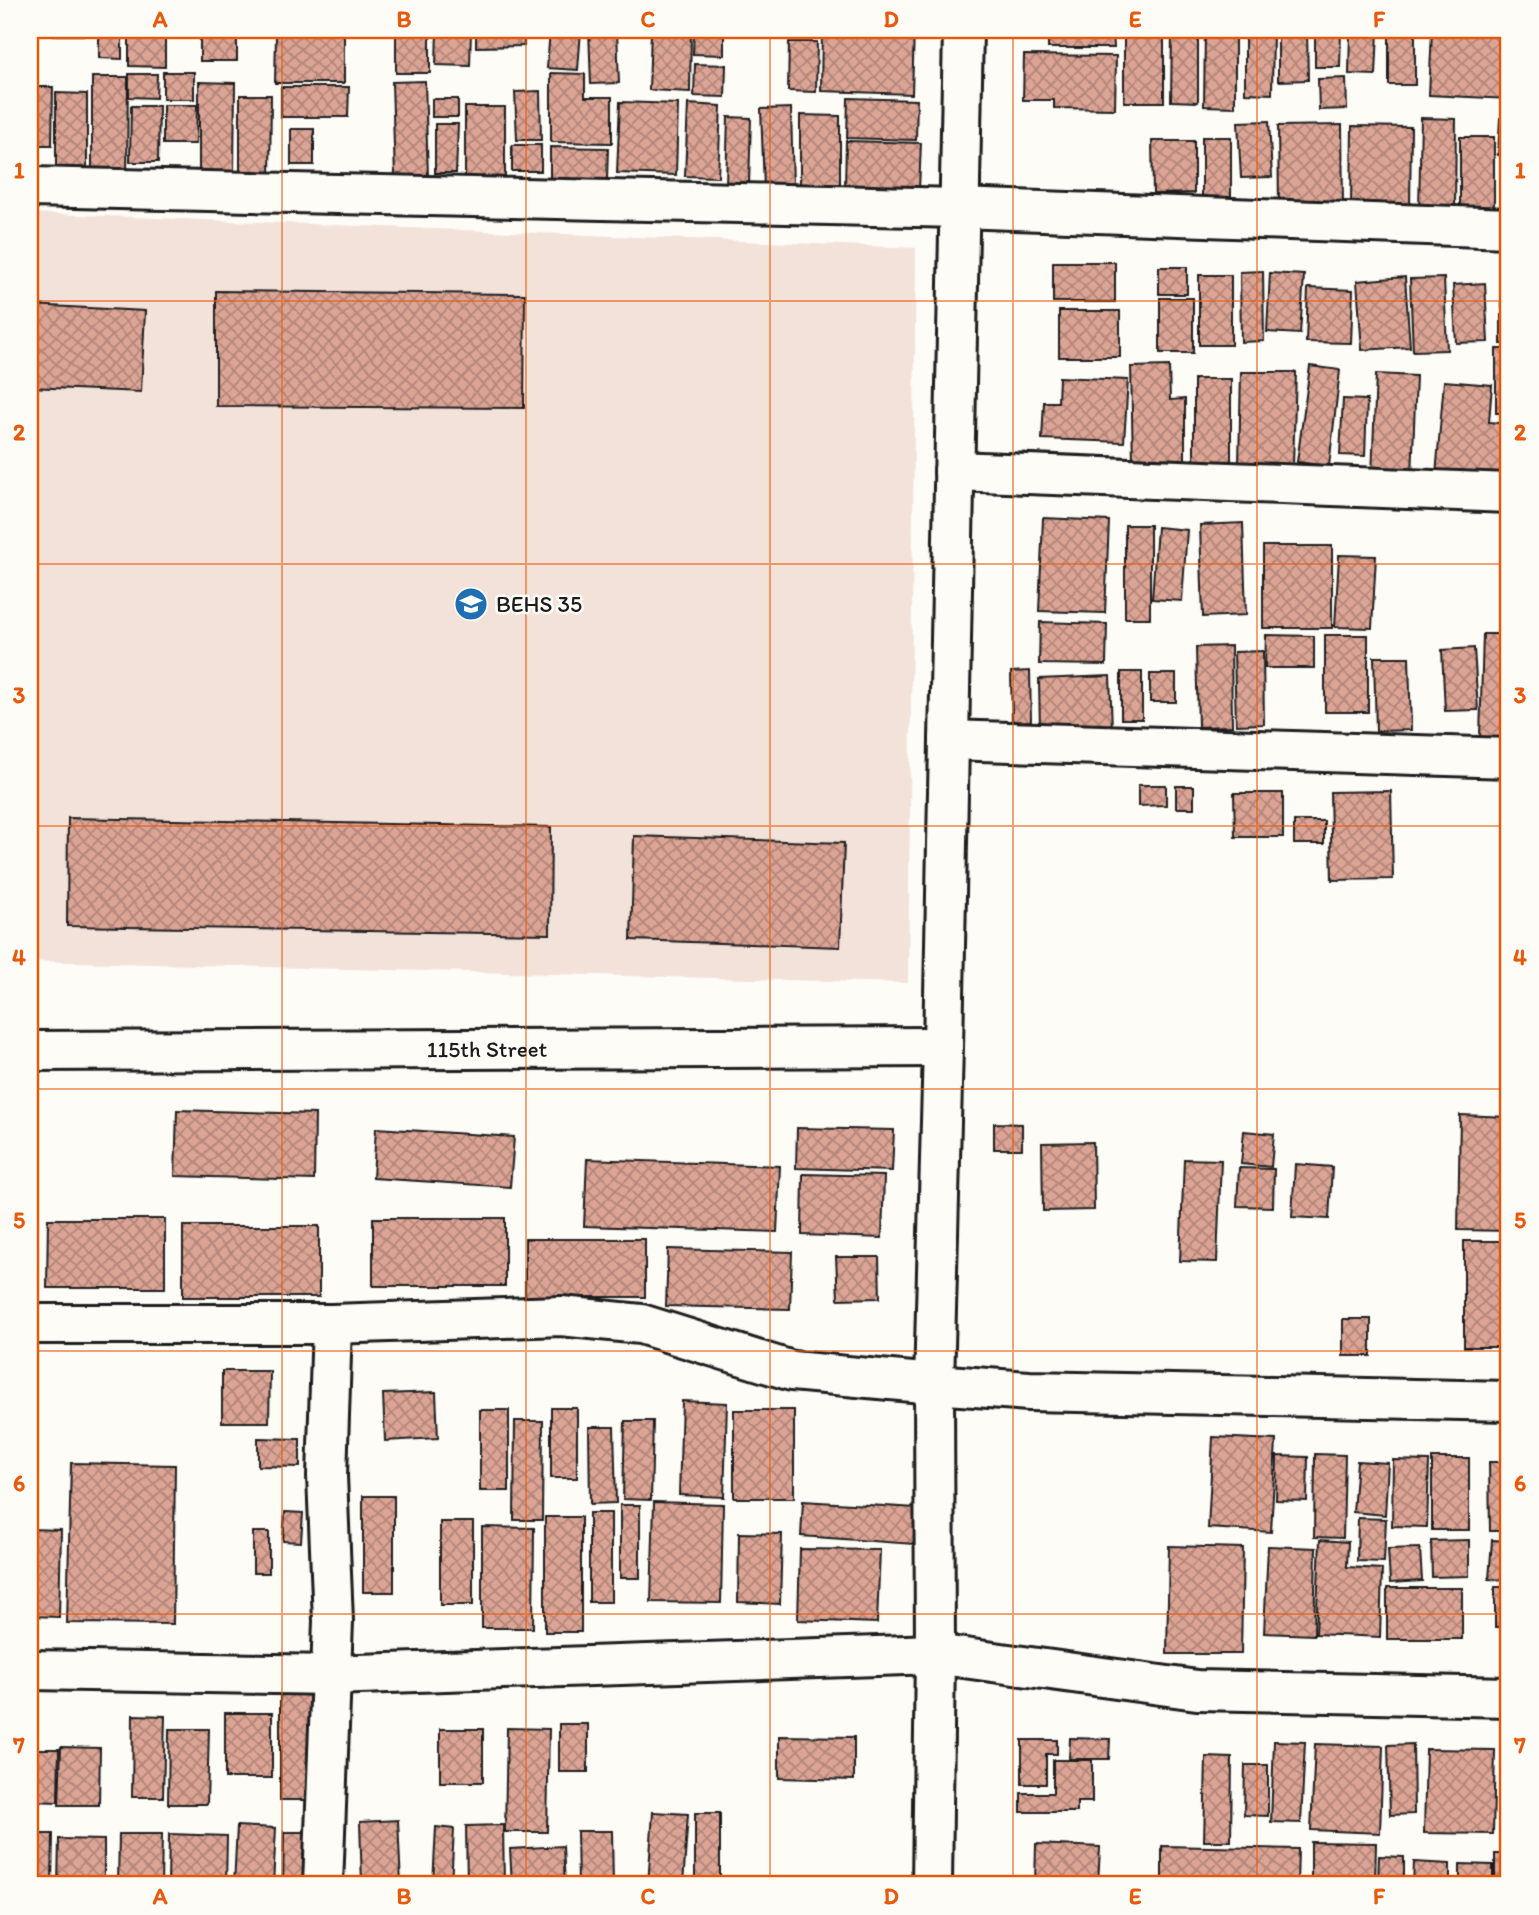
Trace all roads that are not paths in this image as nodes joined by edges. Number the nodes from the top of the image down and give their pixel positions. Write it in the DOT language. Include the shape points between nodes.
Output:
graph roads {
  1 [pos="962,30"];
  2 [pos="30,187"];
  3 [pos="959,208"];
  4 [pos="1509,228"];
  5 [pos="954,471"];
  6 [pos="1509,493"];
  7 [pos="949,740"];
  8 [pos="1509,758"];
  9 [pos="943,1046"];
  10 [pos="30,1051"];
  11 [pos="30,1324"];
  12 [pos="332,1324"];
  13 [pos="934,1384"];
  14 [pos="1509,1401"];
  15 [pos="935,1654"];
  16 [pos="30,1670"];
  17 [pos="331,1675"];
  18 [pos="1509,1697"];
  19 [pos="323,1885"];
  20 [pos="932,1885"];
  1 -- 3 [label="street"];
  2 -- 3 [label="street"];
  3 -- 4 [label="street"];
  3 -- 5 [label="street"];
  5 -- 6 [label="street"];
  5 -- 7 [label="street"];
  7 -- 8 [label="street"];
  7 -- 9 [label="street"];
  9 -- 10 [label="street, 115th Street"];
  9 -- 13 [label="street"];
  11 -- 12 [label="street"];
  12 -- 13 [label="street" via="561,1316 641,1324 792,1371"];
  12 -- 17 [label="street" via="327,1476"];
  13 -- 14 [label="street" via="1029,1391"];
  13 -- 15 [label="street"];
  15 -- 17 [label="street"];
  15 -- 18 [label="street" via="1197,1690"];
  15 -- 20 [label="street"];
  16 -- 17 [label="street"];
  17 -- 19 [label="street"];
}
